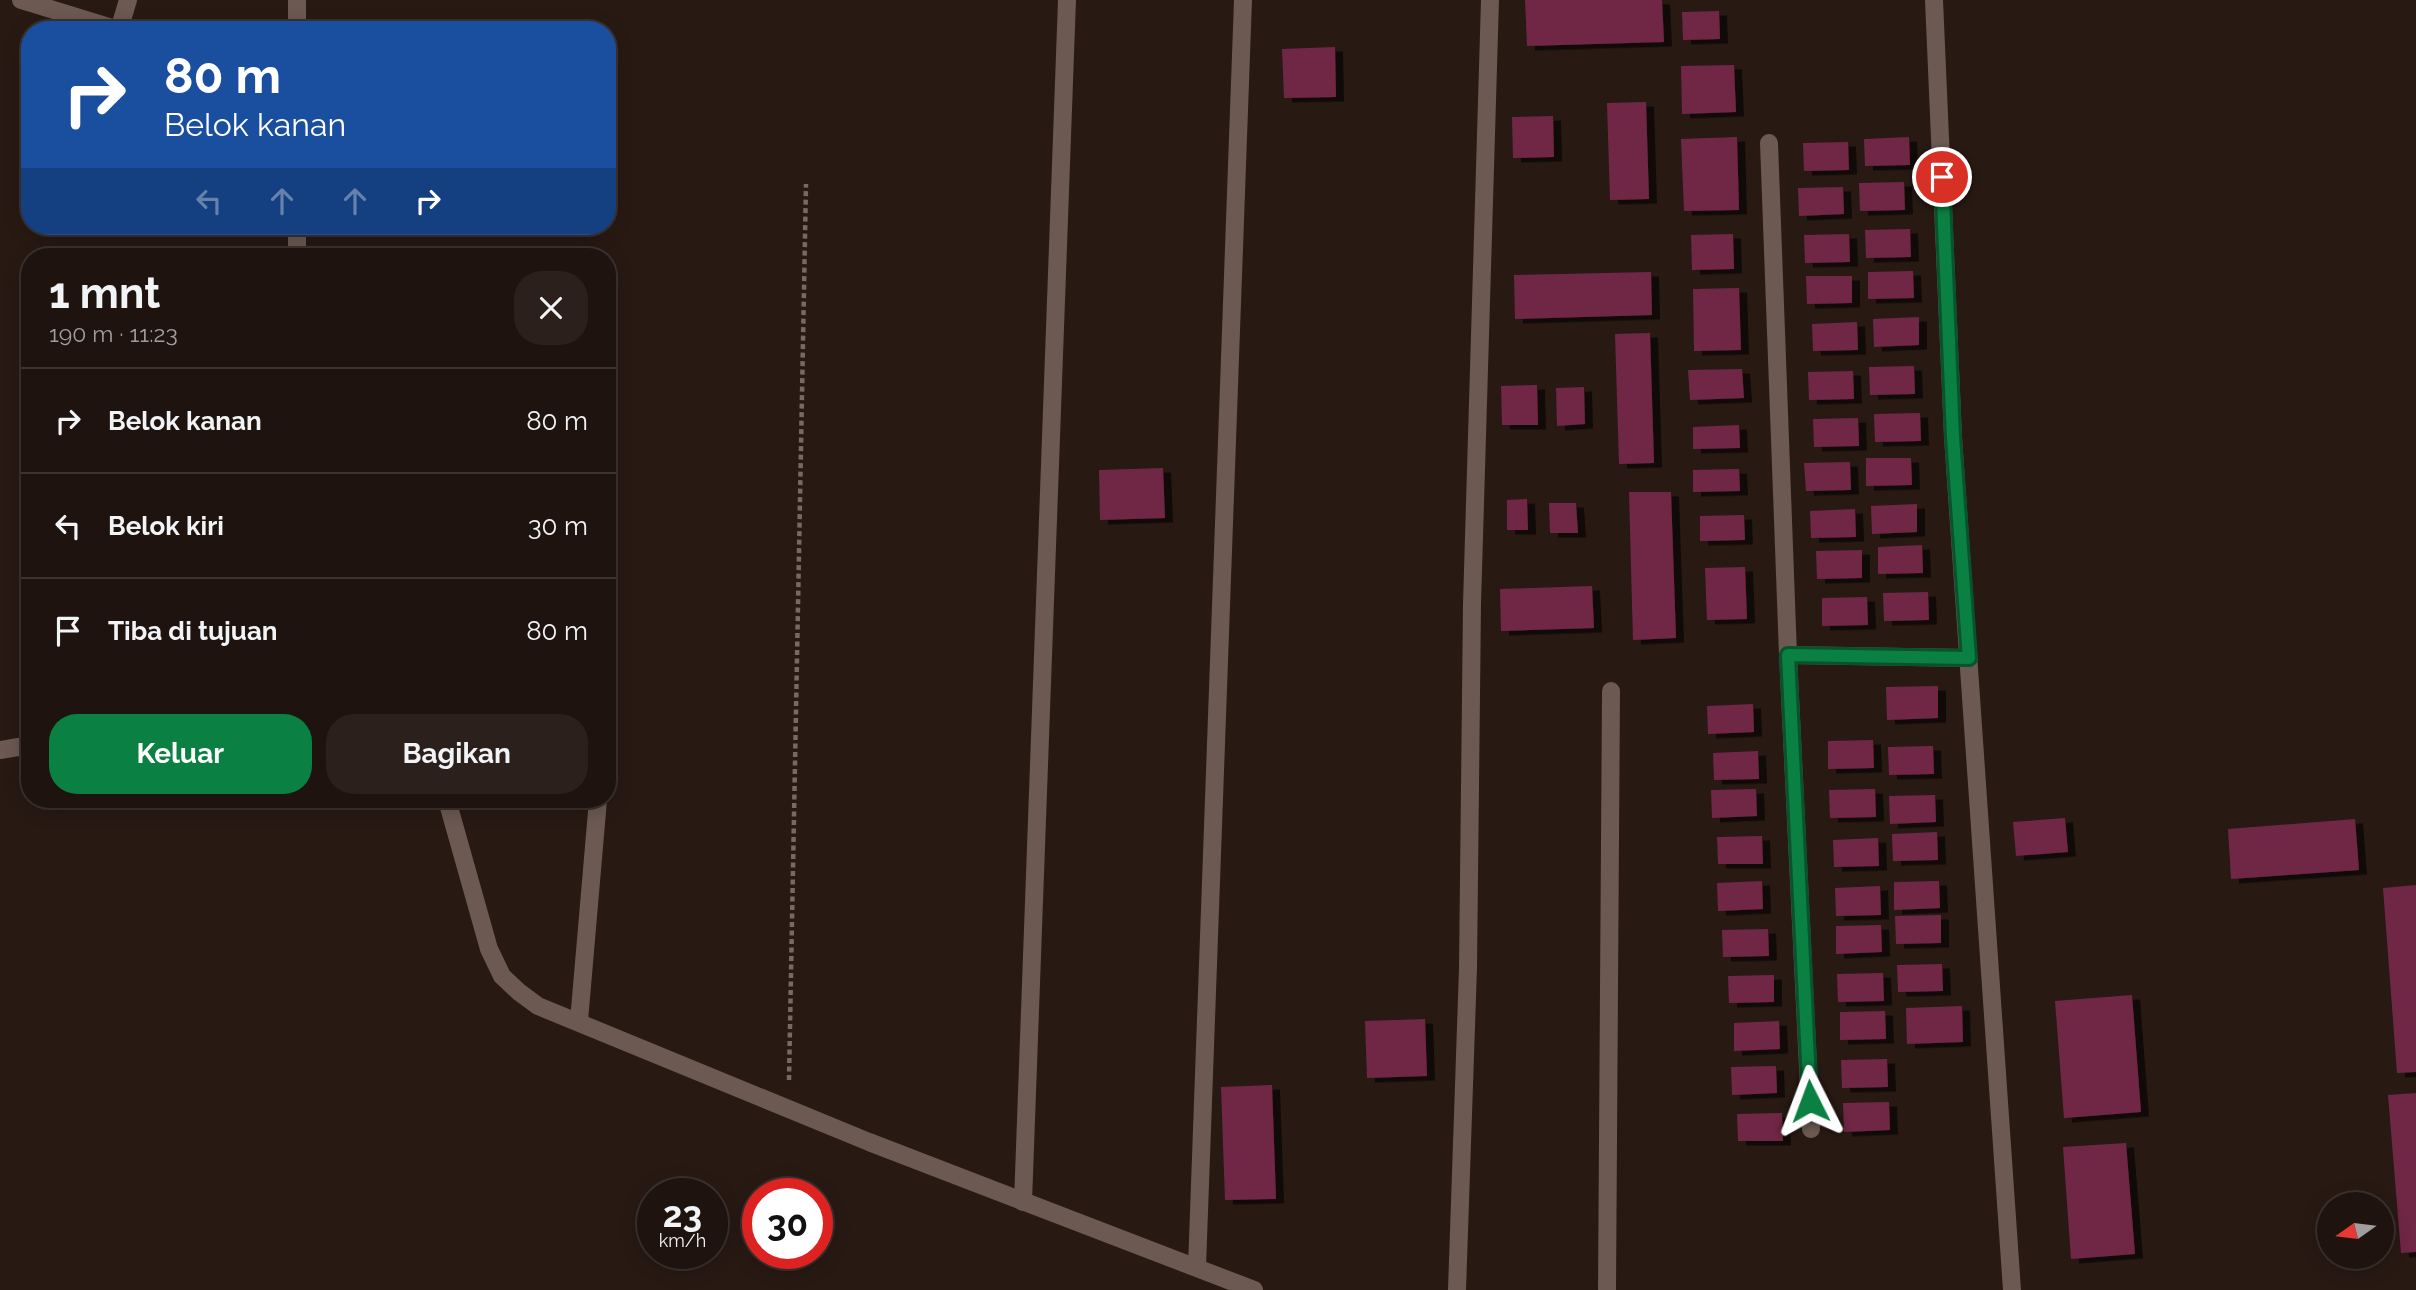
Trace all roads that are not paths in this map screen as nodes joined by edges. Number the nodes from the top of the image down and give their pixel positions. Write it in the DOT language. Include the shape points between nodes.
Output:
graph roads {
  1 [pos="21,0"];
  2 [pos="128,0"];
  3 [pos="297,0"];
  4 [pos="1068,0"];
  5 [pos="1243,0"];
  6 [pos="1490,0"];
  7 [pos="1934,0"];
  8 [pos="90,21"];
  9 [pos="122,21"];
  10 [pos="297,21"];
  11 [pos="1769,143"];
  12 [pos="1788,655"];
  13 [pos="1969,658"];
  14 [pos="1611,691"];
  15 [pos="21,746"];
  16 [pos="0,750"];
  17 [pos="449,808"];
  18 [pos="597,808"];
  19 [pos="579,1021"];
  20 [pos="1811,1129"];
  21 [pos="1023,1202"];
  22 [pos="1197,1267"];
  23 [pos="1254,1290"];
  24 [pos="1457,1290"];
  25 [pos="1607,1290"];
  26 [pos="2012,1290"];
  1 -- 8 [label="street"];
  2 -- 9 [label="street"];
  3 -- 10 [label="street"];
  4 -- 21 [label="street"];
  5 -- 22 [label="street"];
  6 -- 24 [label="street"];
  7 -- 13 [label="street" via="1953,437"];
  11 -- 12 [label="street"];
  12 -- 13 [label="street"];
  12 -- 20 [label="street"];
  13 -- 26 [label="street"];
  14 -- 25 [label="street"];
  15 -- 16 [label="street"];
  17 -- 19 [label="street" via="489,948 502,976 538,1006"];
  18 -- 19 [label="street"];
  19 -- 21 [label="street"];
  21 -- 22 [label="street"];
  22 -- 23 [label="street"];
}
